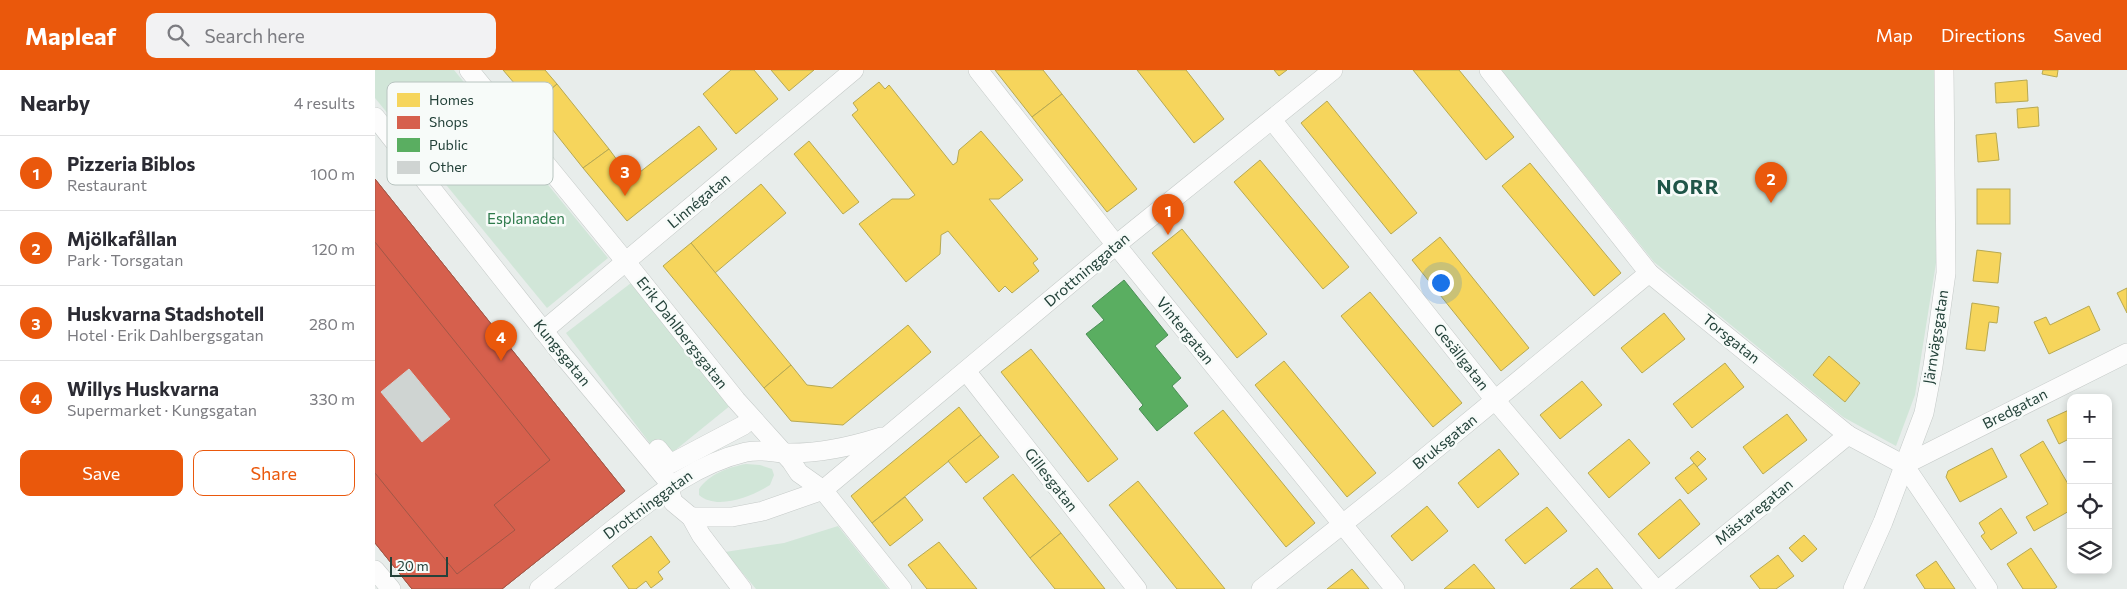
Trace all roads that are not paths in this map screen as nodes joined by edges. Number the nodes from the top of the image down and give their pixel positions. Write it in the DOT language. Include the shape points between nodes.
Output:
graph roads {
  1 [pos="469,70"];
  2 [pos="854,70"];
  3 [pos="978,70"];
  4 [pos="1333,70"];
  5 [pos="1489,70"];
  6 [pos="1944,70"];
  7 [pos="479,82"];
  8 [pos="375,117"];
  9 [pos="1272,120"];
  10 [pos="387,132"];
  11 [pos="553,173"];
  12 [pos="428,185"];
  13 [pos="1116,245"];
  14 [pos="626,262"];
  15 [pos="1649,273"];
  16 [pos="543,331"];
  17 [pos="2127,353"];
  18 [pos="966,371"];
  19 [pos="1495,400"];
  20 [pos="744,425"];
  21 [pos="889,435"];
  22 [pos="1848,435"];
  23 [pos="658,449"];
  24 [pos="783,453"];
  25 [pos="1904,466"];
  26 [pos="799,473"];
  27 [pos="672,486"];
  28 [pos="823,490"];
  29 [pos="792,500"];
  30 [pos="646,504"];
  31 [pos="687,514"];
  32 [pos="1341,524"];
  33 [pos="375,570"];
  34 [pos="391,589"];
  35 [pos="539,589"];
  36 [pos="742,589"];
  37 [pos="902,589"];
  38 [pos="1137,589"];
  39 [pos="1261,589"];
  40 [pos="1395,589"];
  41 [pos="1655,589"];
  42 [pos="1660,589"];
  43 [pos="1853,589"];
  44 [pos="1988,589"];
  1 -- 7 [label="street, Erik Dahlbergsgatan"];
  2 -- 14 [label="street, Linnégatan"];
  3 -- 13 [label="street, Vintergatan"];
  4 -- 9 [label="street, Drottninggatan"];
  5 -- 15 [label="street, Torsgatan"];
  6 -- 25 [label="street, Järnvägsgatan" via="1946,273 1924,413"];
  8 -- 10 [label="street, Kungsgatan"];
  9 -- 13 [label="street, Drottninggatan"];
  9 -- 19 [label="street, Gesällgatan"];
  11 -- 14 [label="street, Erik Dahlbergsgatan"];
  12 -- 16 [label="street, Kungsgatan"];
  13 -- 18 [label="street, Drottninggatan"];
  13 -- 32 [label="street, Vintergatan"];
  14 -- 16 [label="street, Linnégatan"];
  14 -- 24 [label="street, Erik Dahlbergsgatan" via="736,400"];
  15 -- 19 [label="street, Bruksgatan"];
  15 -- 22 [label="street, Torsgatan"];
  16 -- 27 [label="street, Kungsgatan"];
  17 -- 25 [label="street, Bredgatan"];
  18 -- 21 [label="street, Drottninggatan"];
  18 -- 38 [label="street, Gillesgatan"];
  19 -- 32 [label="street, Bruksgatan"];
  19 -- 41 [label="street, Gesällgatan"];
  20 -- 23 [label="street" via="670,464"];
  21 -- 24 [label="street, Drottninggatan" via="838,447"];
  21 -- 28 [label="street, Drottninggatan"];
  22 -- 25 [label="street, Torsgatan"];
  22 -- 42 [label="street, Mästaregatan"];
  24 -- 26 [label="street, Erik Dahlbergsgatan"];
  24 -- 27 [label="street, Drottninggatan" via="761,450 725,458 706,465"];
  25 -- 43 [label="street, Järnvägsgatan"];
  25 -- 44 [label="street, Torsgatan"];
  26 -- 28 [label="street, Erik Dahlbergsgatan"];
  26 -- 29 [label="street" via="799,483"];
  27 -- 30 [label="street, Drottninggatan"];
  27 -- 31 [label="street, Kungsgatan" via="671,497"];
  28 -- 29 [label="street, Drottninggatan"];
  28 -- 37 [label="street, Erik Dahlbergsgatan"];
  29 -- 31 [label="street, Drottninggatan" via="775,508 732,516"];
  30 -- 31 [label="street, Drottninggatan"];
  30 -- 35 [label="street, Drottninggatan"];
  31 -- 36 [label="street, Kungsgatan"];
  32 -- 39 [label="street, Bruksgatan"];
  32 -- 40 [label="street, Vintergatan"];
  33 -- 34 [label="street"];
}
